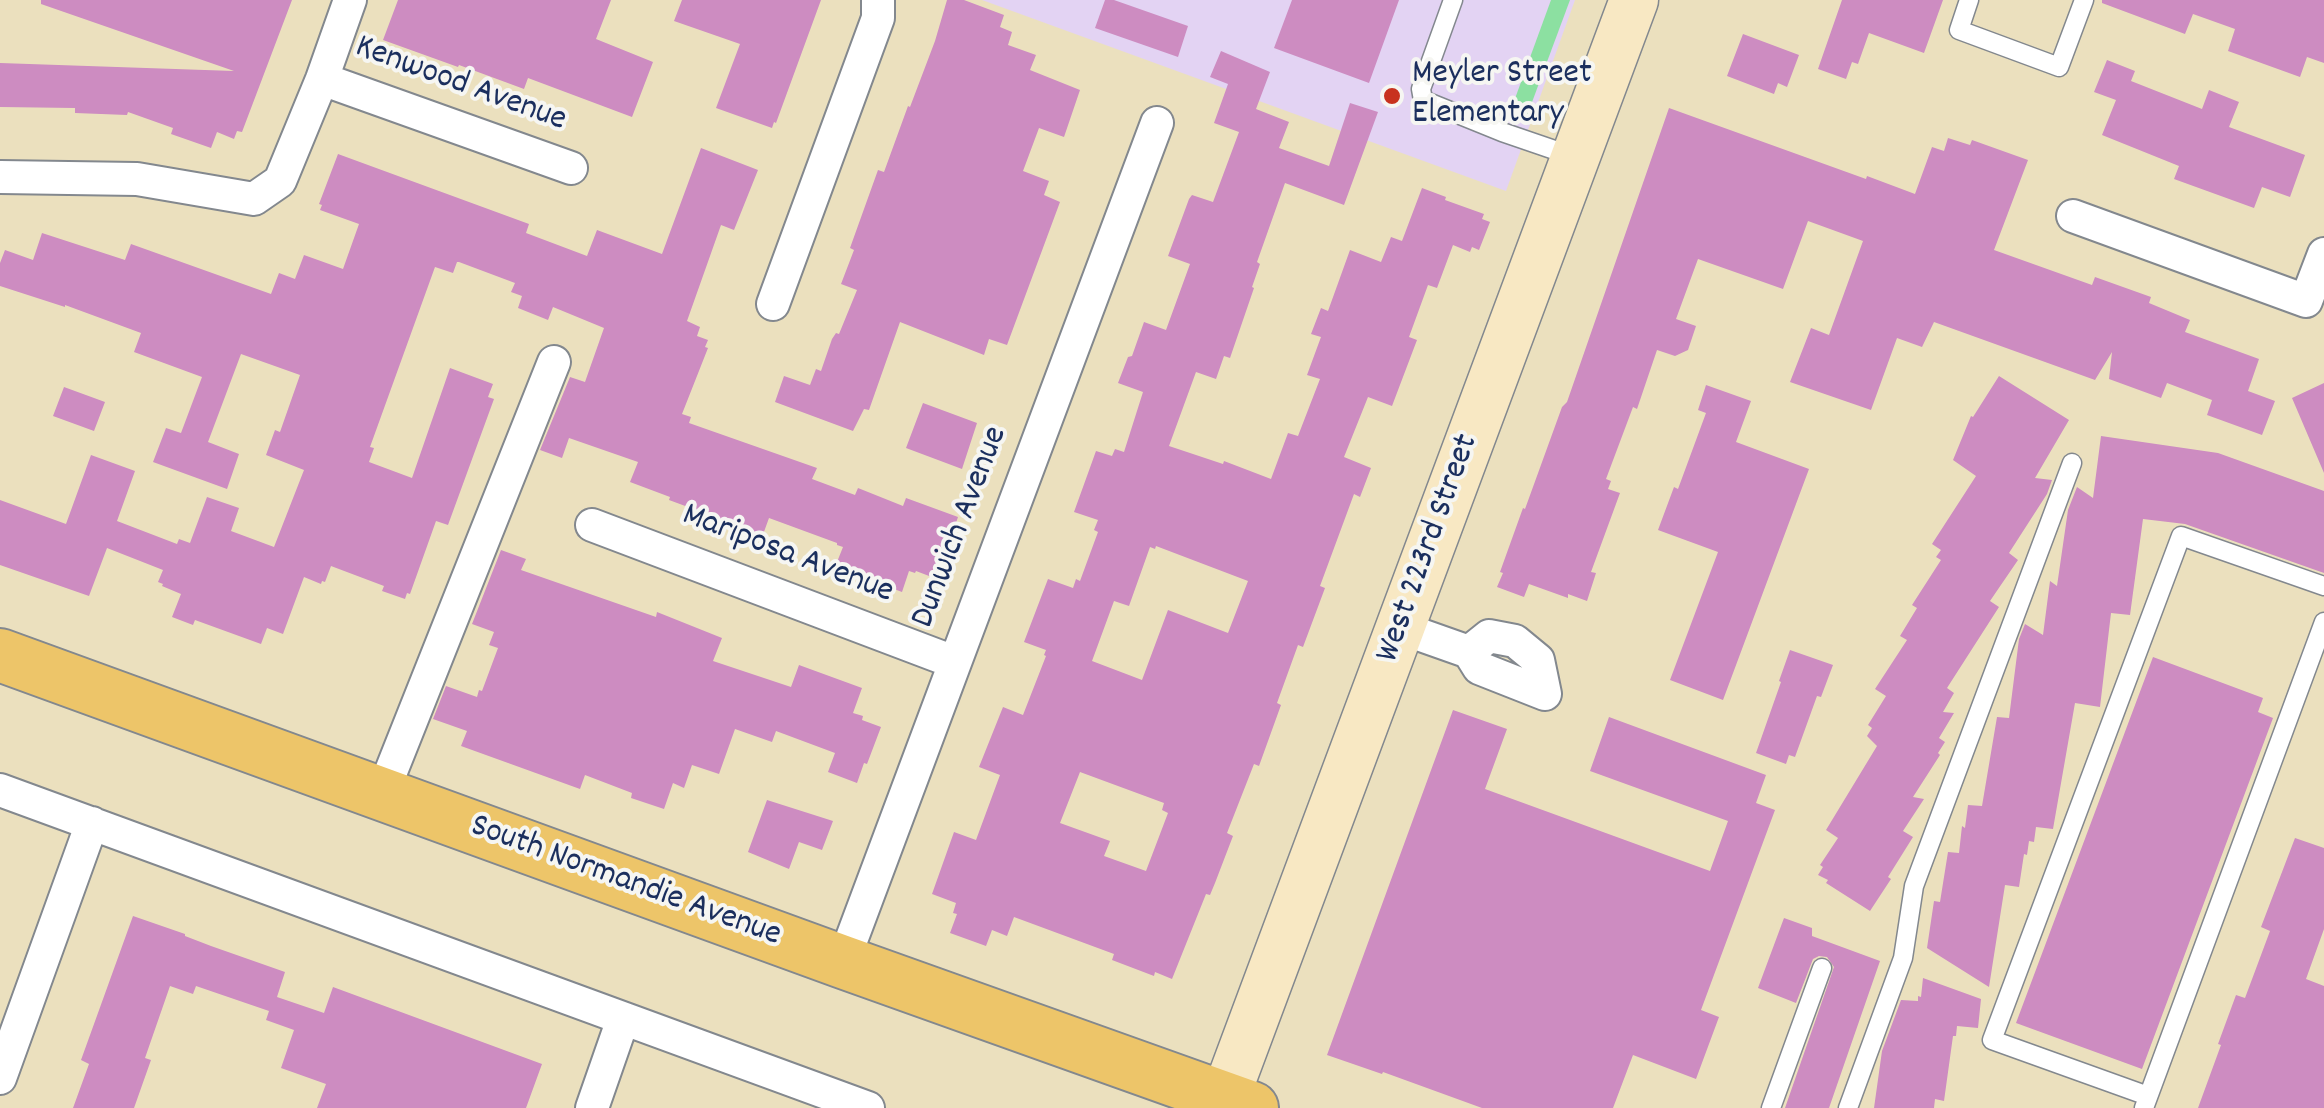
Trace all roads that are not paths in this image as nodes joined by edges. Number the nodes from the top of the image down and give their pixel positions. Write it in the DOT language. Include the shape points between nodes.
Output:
graph roads {
  1 [pos="350,0"];
  2 [pos="878,0"];
  3 [pos="1453,0"];
  4 [pos="1634,0"];
  5 [pos="1970,0"];
  6 [pos="2084,0"];
  7 [pos="322,79"];
  8 [pos="1157,123"];
  9 [pos="1575,157"];
  10 [pos="571,168"];
  11 [pos="0,176"];
  12 [pos="2073,216"];
  13 [pos="2324,254"];
  14 [pos="773,304"];
  15 [pos="554,362"];
  16 [pos="2072,463"];
  17 [pos="592,525"];
  18 [pos="2324,586"];
  19 [pos="2324,622"];
  20 [pos="1401,628"];
  21 [pos="1468,652"];
  22 [pos="0,655"];
  23 [pos="954,662"];
  24 [pos="0,790"];
  25 [pos="382,794"];
  26 [pos="92,823"];
  27 [pos="842,962"];
  28 [pos="1822,968"];
  29 [pos="624,1019"];
  30 [pos="0,1078"];
  31 [pos="2146,1102"];
  32 [pos="1233,1105"];
  33 [pos="592,1108"];
  34 [pos="868,1108"];
  35 [pos="1772,1108"];
  36 [pos="1848,1108"];
  1 -- 7 [label="street"];
  2 -- 14 [label="street" via="878,18"];
  3 -- 9 [label="lane" via="1421,89 1423,100"];
  4 -- 9 [label="main road, West 223rd Street"];
  5 -- 6 [label="lane" via="1958,30 2059,67"];
  7 -- 10 [label="street, Kenwood Avenue"];
  7 -- 11 [label="street" via="280,181 254,198 137,179"];
  8 -- 23 [label="street, Dunwich Avenue"];
  9 -- 20 [label="main road, West 223rd Street"];
  12 -- 13 [label="street" via="2306,301"];
  15 -- 25 [label="street"];
  16 -- 36 [label="lane" via="1914,886 1904,958"];
  17 -- 23 [label="street, Mariposa Avenue"];
  18 -- 31 [label="lane" via="2181,536 1992,1040"];
  19 -- 31 [label="lane"];
  20 -- 21 [label="street"];
  20 -- 32 [label="main road, West 223rd Street"];
  22 -- 25 [label="main road, South Normandie Avenue"];
  23 -- 27 [label="street, Dunwich Avenue"];
  24 -- 26 [label="street"];
  25 -- 27 [label="main road, South Normandie Avenue"];
  26 -- 29 [label="street"];
  26 -- 30 [label="street"];
  27 -- 32 [label="main road, South Normandie Avenue"];
  28 -- 35 [label="lane"];
  29 -- 33 [label="street"];
  29 -- 34 [label="street"];
}
